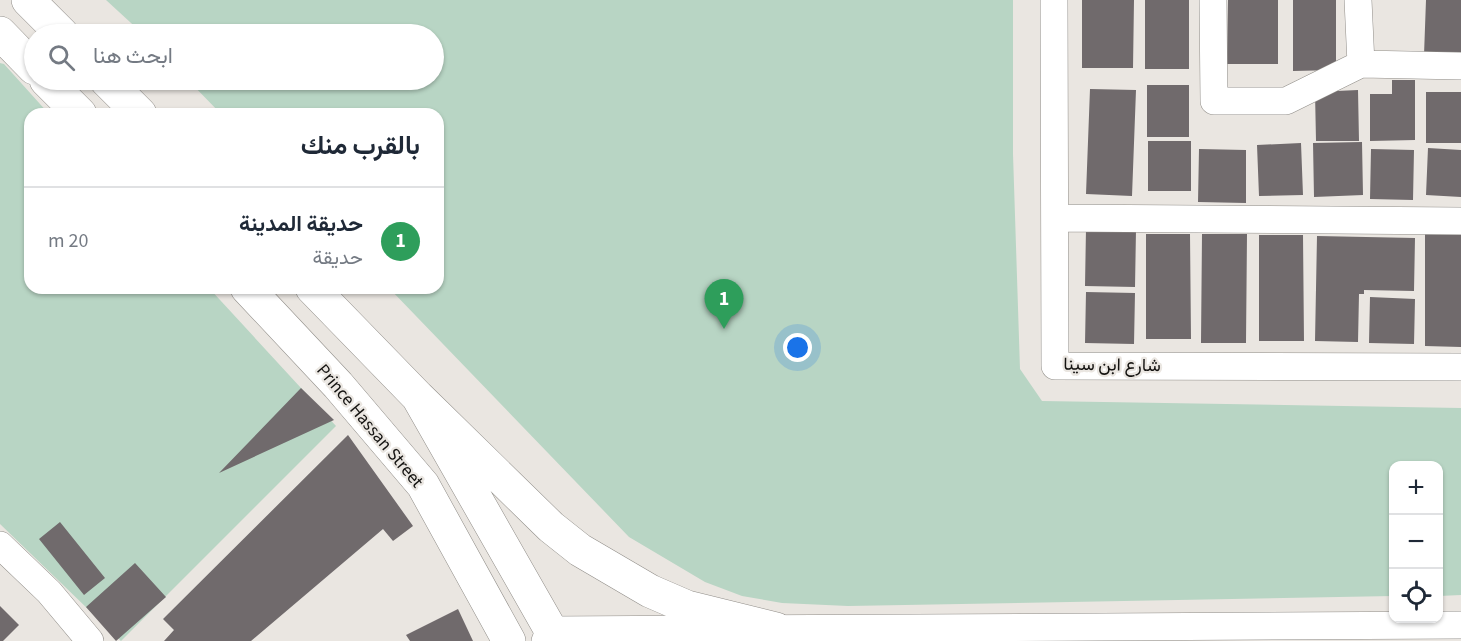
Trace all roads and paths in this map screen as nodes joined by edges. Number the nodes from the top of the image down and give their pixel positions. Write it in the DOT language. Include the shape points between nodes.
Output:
graph roads {
  1 [pos="28,0"];
  2 [pos="1054,0"];
  3 [pos="1213,0"];
  4 [pos="1358,0"];
  5 [pos="52,24"];
  6 [pos="0,33"];
  7 [pos="24,58"];
  8 [pos="1361,64"];
  9 [pos="1461,66"];
  10 [pos="56,90"];
  11 [pos="116,90"];
  12 [pos="74,108"];
  13 [pos="134,108"];
  14 [pos="1055,218"];
  15 [pos="1461,221"];
  16 [pos="253,294"];
  17 [pos="318,294"];
  18 [pos="1461,367"];
  19 [pos="418,397"];
  20 [pos="0,545"];
  21 [pos="1461,625"];
  22 [pos="776,629"];
  23 [pos="1047,634"];
  24 [pos="550,637"];
  25 [pos="510,640"];
  26 [pos="90,641"];
  1 -- 5 [label="main road"];
  2 -- 14 [label="street, شارع ابن سينا"];
  3 -- 8 [label="street" via="1214,101 1286,101"];
  4 -- 8 [label="street"];
  6 -- 7 [label="main road"];
  8 -- 9 [label="street"];
  10 -- 12 [label="main road"];
  11 -- 13 [label="main road"];
  14 -- 15 [label="street"];
  14 -- 18 [label="street, شارع ابن سينا" via="1055,366"];
  16 -- 25 [label="main road, Prince Hassan Street" via="338,385 423,485"];
  17 -- 19 [label="main road"];
  19 -- 22 [label="main road" via="551,527 580,550 650,591 687,607"];
  19 -- 24 [label="main road"];
  20 -- 26 [label="street" via="49,592"];
  21 -- 23 [label="street"];
  22 -- 23 [label="street"];
  22 -- 24 [label="street"];
}
